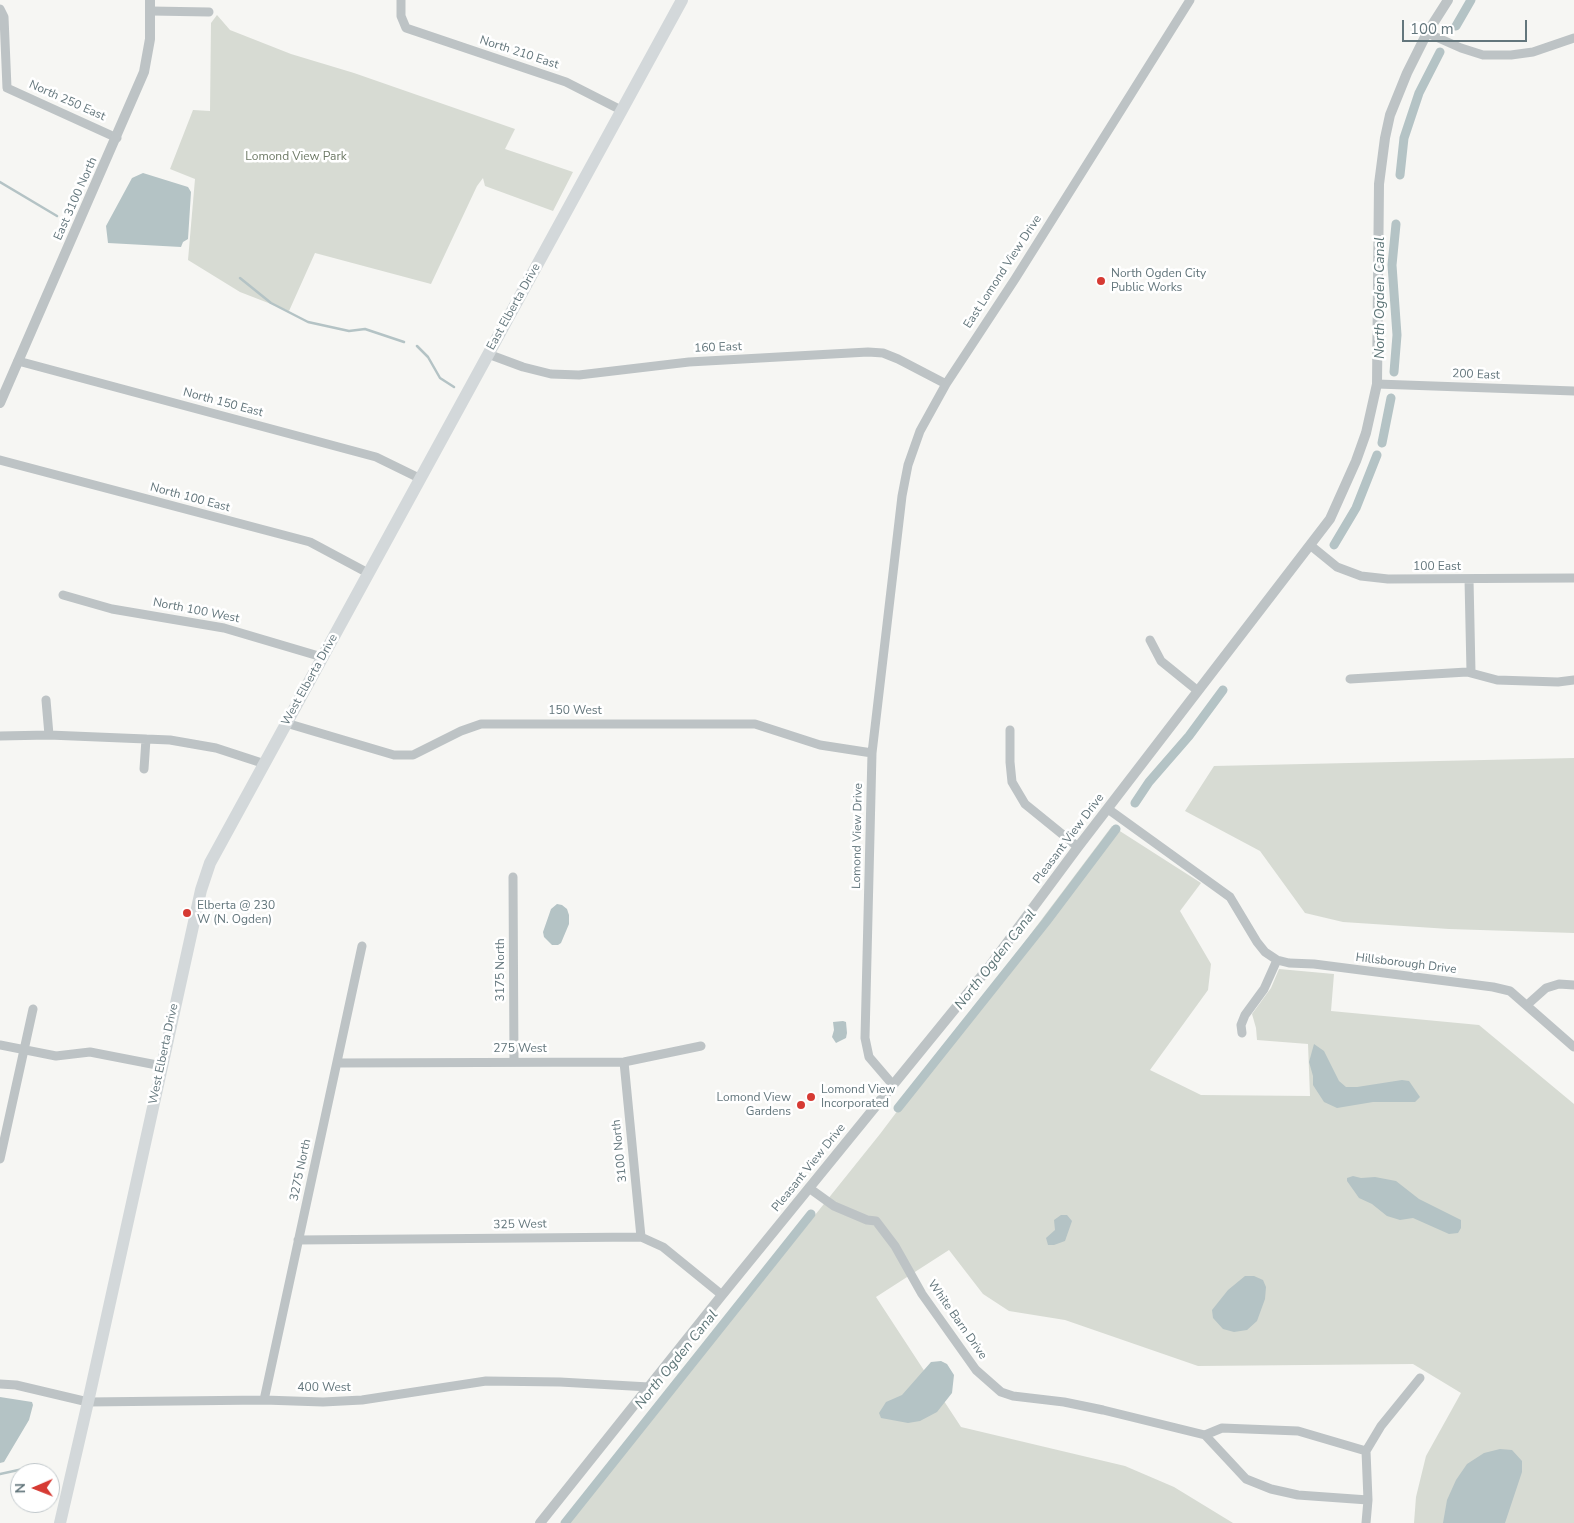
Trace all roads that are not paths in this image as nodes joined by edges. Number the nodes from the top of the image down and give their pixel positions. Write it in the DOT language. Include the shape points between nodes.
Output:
graph roads {
  1 [pos="150,0"];
  2 [pos="401,0"];
  3 [pos="682,0"];
  4 [pos="1190,0"];
  5 [pos="1448,0"];
  6 [pos="0,8"];
  7 [pos="150,11"];
  8 [pos="209,12"];
  9 [pos="1428,33"];
  10 [pos="1574,38"];
  11 [pos="621,110"];
  12 [pos="117,138"];
  13 [pos="488,354"];
  14 [pos="18,361"];
  15 [pos="946,384"];
  16 [pos="1377,384"];
  17 [pos="1574,391"];
  18 [pos="0,403"];
  19 [pos="0,460"];
  20 [pos="419,478"];
  21 [pos="1310,545"];
  22 [pos="368,573"];
  23 [pos="1574,578"];
  24 [pos="893,579"];
  25 [pos="1469,579"];
  26 [pos="63,595"];
  27 [pos="346,614"];
  28 [pos="1150,640"];
  29 [pos="322,658"];
  30 [pos="1471,672"];
  31 [pos="1350,679"];
  32 [pos="1574,680"];
  33 [pos="1198,691"];
  34 [pos="46,700"];
  35 [pos="286,723"];
  36 [pos="1010,730"];
  37 [pos="49,735"];
  38 [pos="0,736"];
  39 [pos="146,739"];
  40 [pos="872,754"];
  41 [pos="265,764"];
  42 [pos="144,769"];
  43 [pos="1108,809"];
  44 [pos="1078,847"];
  45 [pos="513,877"];
  46 [pos="362,946"];
  47 [pos="1277,960"];
  48 [pos="1574,985"];
  49 [pos="1527,1005"];
  50 [pos="33,1008"];
  51 [pos="1242,1033"];
  52 [pos="0,1046"];
  53 [pos="701,1046"];
  54 [pos="1574,1047"];
  55 [pos="24,1050"];
  56 [pos="514,1062"];
  57 [pos="624,1062"];
  58 [pos="337,1063"];
  59 [pos="162,1066"];
  60 [pos="893,1085"];
  61 [pos="0,1159"];
  62 [pos="809,1188"];
  63 [pos="642,1237"];
  64 [pos="298,1240"];
  65 [pos="722,1295"];
  66 [pos="1420,1378"];
  67 [pos="0,1384"];
  68 [pos="648,1387"];
  69 [pos="264,1400"];
  70 [pos="88,1402"];
  71 [pos="1204,1435"];
  72 [pos="1366,1451"];
  73 [pos="1368,1500"];
  74 [pos="60,1523"];
  75 [pos="540,1523"];
  76 [pos="1366,1523"];
  1 -- 7 [label="street, East 3100 North"];
  2 -- 11 [label="street, North 210 East" via="401,16 406,28 566,82"];
  3 -- 11 [label="main road, East Elberta Drive"];
  4 -- 15 [label="street, East Lomond View Drive"];
  5 -- 9 [label="street, Pleasant View Drive"];
  6 -- 12 [label="street, North 250 East" via="4,18 7,88"];
  7 -- 8 [label="street"];
  7 -- 12 [label="street, East 3100 North" via="147,62"];
  9 -- 10 [label="street" via="1461,48 1483,54 1512,56"];
  9 -- 16 [label="street, Pleasant View Drive" via="1406,72 1390,115 1382,159"];
  11 -- 13 [label="main road, East Elberta Drive"];
  12 -- 14 [label="street, East 3100 North"];
  13 -- 15 [label="street, 160 East" via="551,374 579,375 689,362 868,352 898,359"];
  13 -- 20 [label="main road, East Elberta Drive"];
  14 -- 18 [label="street, East 3100 North"];
  14 -- 20 [label="street, North 150 East" via="376,457"];
  15 -- 24 [label="street, East Lomond View Drive" via="920,431 908,465"];
  16 -- 17 [label="street, 200 East"];
  16 -- 21 [label="street, Pleasant View Drive" via="1356,461 1330,519"];
  19 -- 22 [label="street, North 100 East" via="310,542"];
  20 -- 22 [label="main road, East Elberta Drive"];
  21 -- 25 [label="street, 100 East" via="1337,567 1361,576"];
  21 -- 33 [label="street, Pleasant View Drive"];
  22 -- 27 [label="main road, East Elberta Drive"];
  23 -- 25 [label="street, 100 East"];
  24 -- 40 [label="street, Lomond View Drive"];
  25 -- 30 [label="street"];
  26 -- 29 [label="street, North 100 West" via="112,609 224,628"];
  27 -- 29 [label="main road, West Elberta Drive"];
  28 -- 33 [label="street" via="1161,661"];
  29 -- 35 [label="main road, West Elberta Drive"];
  30 -- 31 [label="street"];
  30 -- 32 [label="street" via="1497,680"];
  33 -- 43 [label="street, Pleasant View Drive"];
  34 -- 37 [label="street"];
  35 -- 40 [label="street, 150 West" via="394,755 413,755 481,724 755,724 820,745"];
  35 -- 41 [label="main road, West Elberta Drive"];
  36 -- 44 [label="street" via="1012,782 1025,804"];
  37 -- 38 [label="street"];
  37 -- 39 [label="street"];
  39 -- 41 [label="street" via="216,748"];
  39 -- 42 [label="street"];
  40 -- 60 [label="street, Lomond View Drive" via="865,1038 869,1057"];
  41 -- 59 [label="main road, West Elberta Drive" via="210,862"];
  43 -- 44 [label="street, Pleasant View Drive"];
  43 -- 47 [label="street" via="1230,897 1257,942"];
  44 -- 60 [label="street, Pleasant View Drive" via="988,967"];
  45 -- 56 [label="street, 3175 North"];
  46 -- 58 [label="street, 3275 North"];
  47 -- 49 [label="street, Hillsborough Drive" via="1493,987 1510,991"];
  47 -- 51 [label="street" via="1264,989 1245,1015"];
  48 -- 49 [label="street" via="1559,984 1546,988"];
  49 -- 54 [label="street, Hillsborough Drive"];
  50 -- 55 [label="street"];
  52 -- 55 [label="street"];
  53 -- 57 [label="street, 275 West"];
  55 -- 59 [label="street" via="56,1056 90,1052"];
  55 -- 61 [label="street"];
  56 -- 57 [label="street, 275 West"];
  56 -- 58 [label="street, 275 West"];
  57 -- 63 [label="street, 3100 North"];
  58 -- 64 [label="street, 3275 North"];
  59 -- 70 [label="main road, West Elberta Drive"];
  60 -- 62 [label="street, Pleasant View Drive"];
  62 -- 65 [label="street, Pleasant View Drive"];
  62 -- 71 [label="street, White Barn Drive" via="834,1206 876,1221 976,1370 1001,1392 1103,1410"];
  63 -- 64 [label="street, 325 West"];
  63 -- 65 [label="street, 325 West" via="663,1247"];
  64 -- 69 [label="street, 3275 North"];
  65 -- 68 [label="street, Pleasant View Drive"];
  66 -- 72 [label="street" via="1380,1426"];
  67 -- 70 [label="street, 400 West"];
  68 -- 69 [label="street, 400 West" via="486,1382 362,1400"];
  68 -- 75 [label="street, Pleasant View Drive"];
  69 -- 70 [label="street, 400 West"];
  70 -- 74 [label="main road, West Elberta Drive"];
  71 -- 72 [label="street, White Barn Drive" via="1222,1428 1298,1432"];
  71 -- 73 [label="street" via="1246,1478 1271,1489"];
  72 -- 73 [label="street"];
  73 -- 76 [label="street"];
}
